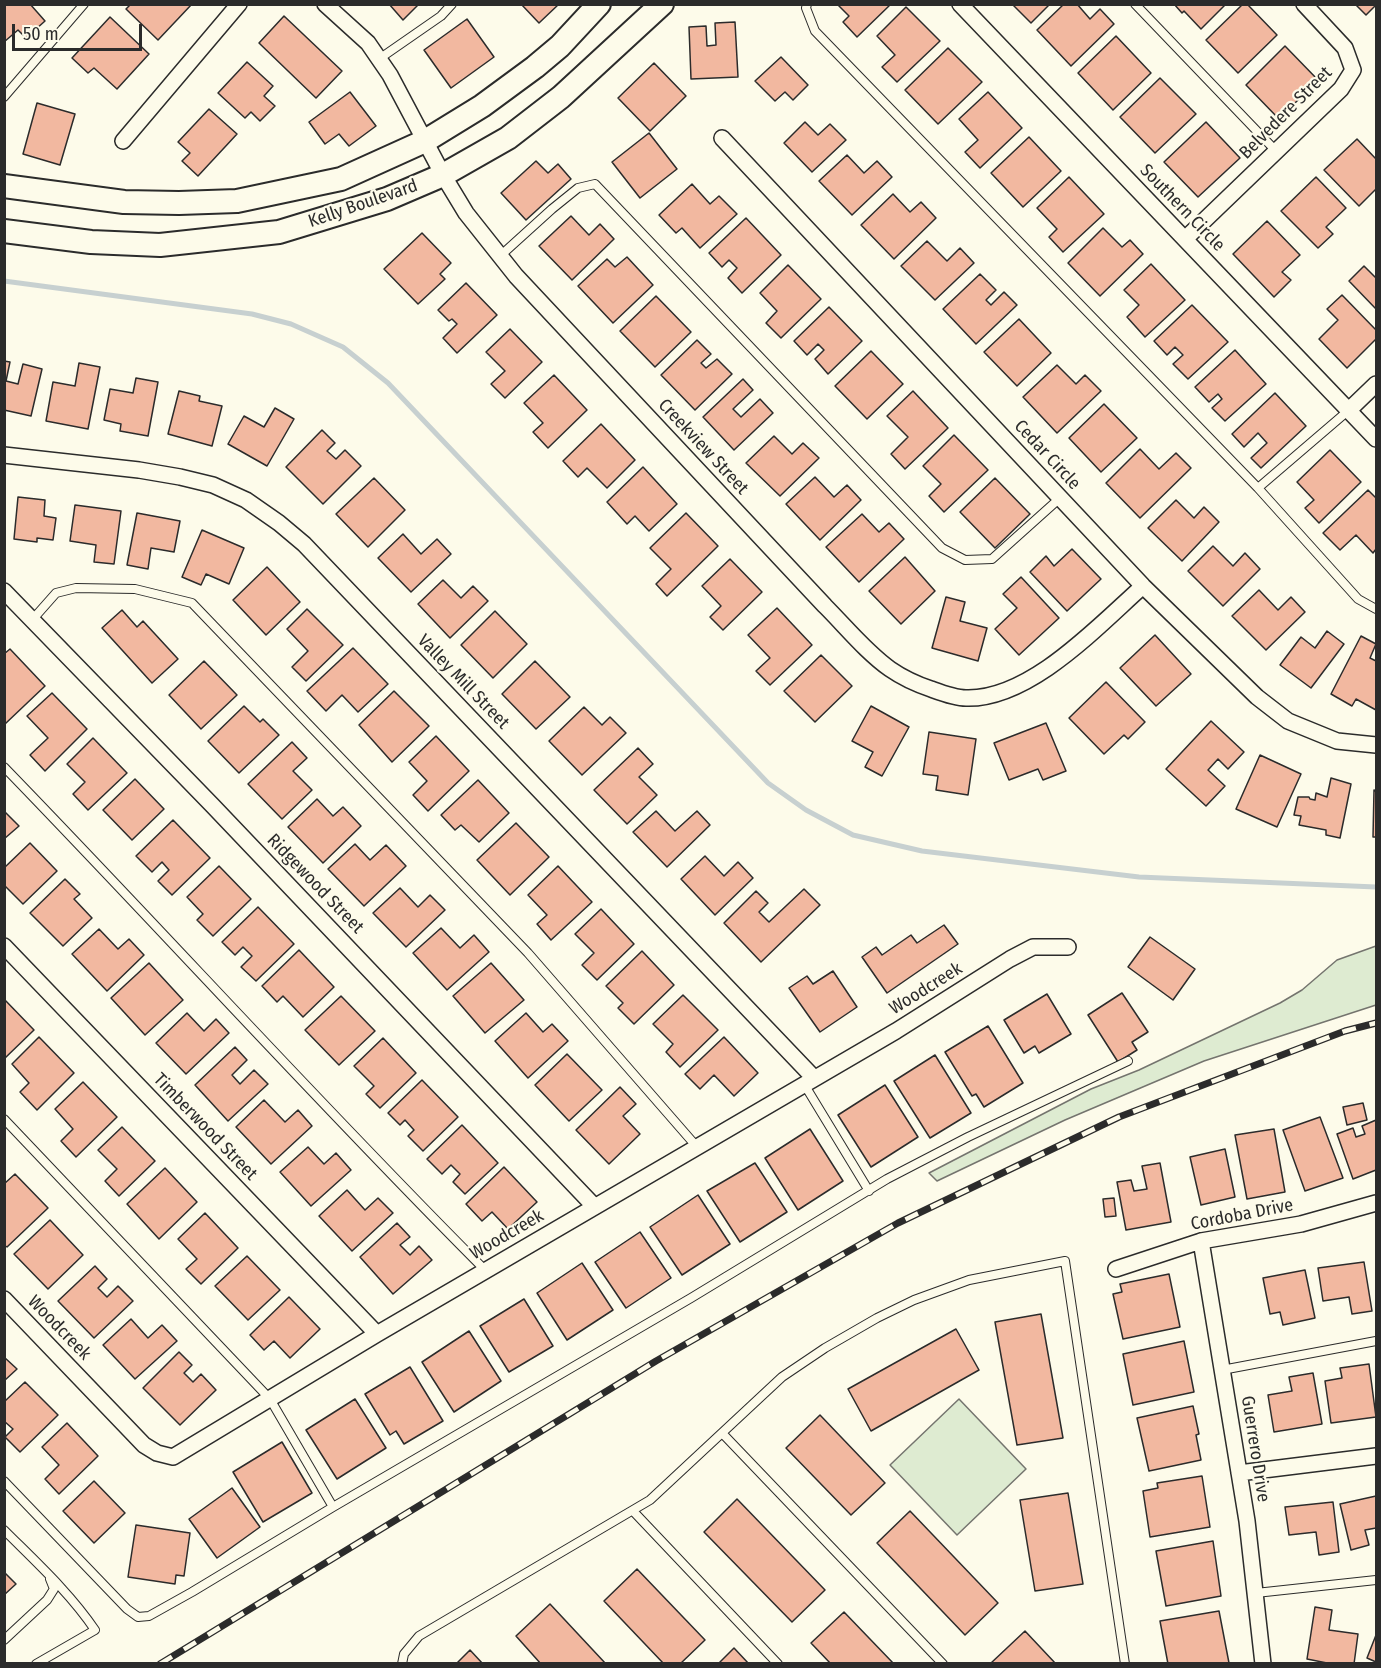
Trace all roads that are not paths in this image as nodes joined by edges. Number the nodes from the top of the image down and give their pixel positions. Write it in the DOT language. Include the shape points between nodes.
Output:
graph roads {
  1 [pos="84,4"];
  2 [pos="239,4"];
  3 [pos="325,4"];
  4 [pos="452,4"];
  5 [pos="599,4"];
  6 [pos="662,4"];
  7 [pos="807,4"];
  8 [pos="960,4"];
  9 [pos="1135,4"];
  10 [pos="1304,4"];
  11 [pos="379,59"];
  12 [pos="4,97"];
  13 [pos="722,138"];
  14 [pos="123,141"];
  15 [pos="426,141"];
  16 [pos="1276,151"];
  17 [pos="443,175"];
  18 [pos="4,186"];
  19 [pos="4,231"];
  20 [pos="1185,239"];
  21 [pos="499,257"];
  22 [pos="1377,384"];
  23 [pos="1349,410"];
  24 [pos="1377,439"];
  25 [pos="4,454"];
  26 [pos="1258,488"];
  27 [pos="1060,498"];
  28 [pos="1143,586"];
  29 [pos="4,591"];
  30 [pos="1377,609"];
  31 [pos="33,619"];
  32 [pos="1377,745"];
  33 [pos="4,767"];
  34 [pos="4,946"];
  35 [pos="1068,948"];
  36 [pos="1128,1061"];
  37 [pos="809,1081"];
  38 [pos="4,1119"];
  39 [pos="697,1147"];
  40 [pos="869,1191"];
  41 [pos="1377,1203"];
  42 [pos="594,1206"];
  43 [pos="1201,1241"];
  44 [pos="1116,1269"];
  45 [pos="485,1270"];
  46 [pos="4,1299"];
  47 [pos="377,1334"];
  48 [pos="1377,1341"];
  49 [pos="1222,1370"];
  50 [pos="270,1399"];
  51 [pos="722,1433"];
  52 [pos="1377,1456"];
  53 [pos="1239,1473"];
  54 [pos="4,1481"];
  55 [pos="333,1507"];
  56 [pos="633,1511"];
  57 [pos="4,1530"];
  58 [pos="48,1575"];
  59 [pos="1377,1580"];
  60 [pos="1256,1593"];
  61 [pos="4,1640"];
  62 [pos="36,1664"];
  63 [pos="402,1664"];
  64 [pos="778,1664"];
  65 [pos="943,1664"];
  66 [pos="1125,1664"];
  67 [pos="1263,1664"];
  1 -- 12 [label="lane"];
  2 -- 14 [label="street"];
  3 -- 11 [label="street, Creekview Street" via="368,43"];
  4 -- 11 [label="lane"];
  5 -- 15 [label="main road, Kelly Boulevard" via="535,67"];
  6 -- 17 [label="main road, Kelly Boulevard" via="561,98 508,138"];
  7 -- 26 [label="lane" via="815,31"];
  8 -- 20 [label="street, Southern Circle"];
  9 -- 16 [label="lane"];
  10 -- 16 [label="street, Belvedere Street" via="1345,48 1353,70 1341,89"];
  11 -- 15 [label="street, Creekview Street"];
  13 -- 27 [label="street, Cedar Circle"];
  15 -- 17 [label="street, Creekview Street"];
  15 -- 18 [label="main road, Kelly Boulevard" via="341,179 237,201 124,202"];
  16 -- 20 [label="street, Belvedere Street"];
  17 -- 19 [label="main road, Kelly Boulevard" via="387,199 279,232 220,240 160,245 91,242"];
  17 -- 21 [label="street, Creekview Street"];
  20 -- 23 [label="street, Southern Circle"];
  21 -- 27 [label="lane" via="578,188 595,184 942,548 965,560 992,559"];
  21 -- 28 [label="street, Creekview Street" via="874,656 908,681 965,699 988,697 1022,685 1049,668"];
  22 -- 23 [label="street"];
  23 -- 24 [label="street, Southern Circle"];
  23 -- 26 [label="lane"];
  25 -- 37 [label="street, Valley Mill Street" via="180,477 213,485 246,500 279,523 313,552"];
  26 -- 30 [label="lane" via="1358,599"];
  27 -- 28 [label="street, Cedar Circle"];
  28 -- 32 [label="street, Cedar Circle" via="1251,692 1288,721 1337,741"];
  29 -- 31 [label="street, Ridgewood Street"];
  31 -- 39 [label="lane" via="56,593 76,588 135,589 192,603 528,953"];
  31 -- 42 [label="street, Ridgewood Street"];
  33 -- 45 [label="lane"];
  34 -- 47 [label="street, Timberwood Street"];
  35 -- 37 [label="street, Woodcreek" via="1033,946"];
  36 -- 40 [label="lane" via="968,1137"];
  37 -- 39 [label="street, Woodcreek"];
  37 -- 40 [label="lane"];
  38 -- 50 [label="lane"];
  39 -- 42 [label="street, Woodcreek"];
  40 -- 55 [label="lane"];
  41 -- 43 [label="street, Cordoba Drive" via="1301,1224"];
  42 -- 45 [label="street, Woodcreek"];
  43 -- 44 [label="street, Cordoba Drive"];
  43 -- 49 [label="street, Guerrero Drive"];
  45 -- 47 [label="street, Woodcreek"];
  46 -- 50 [label="street, Woodcreek" via="144,1445 157,1453 173,1457"];
  47 -- 50 [label="street, Woodcreek"];
  48 -- 49 [label="lane"];
  49 -- 53 [label="street, Guerrero Drive"];
  50 -- 55 [label="lane"];
  51 -- 56 [label="lane"];
  51 -- 65 [label="lane"];
  51 -- 66 [label="lane" via="782,1377 876,1318 969,1280 1065,1261"];
  52 -- 53 [label="street"];
  53 -- 60 [label="street, Guerrero Drive"];
  54 -- 55 [label="lane" via="109,1592 138,1617 149,1616 192,1593"];
  56 -- 63 [label="lane" via="419,1636 404,1654"];
  56 -- 64 [label="lane"];
  57 -- 58 [label="lane"];
  58 -- 61 [label="lane" via="54,1589 47,1600"];
  58 -- 62 [label="lane" via="95,1630"];
  59 -- 60 [label="lane"];
  60 -- 67 [label="street, Guerrero Drive"];
}
